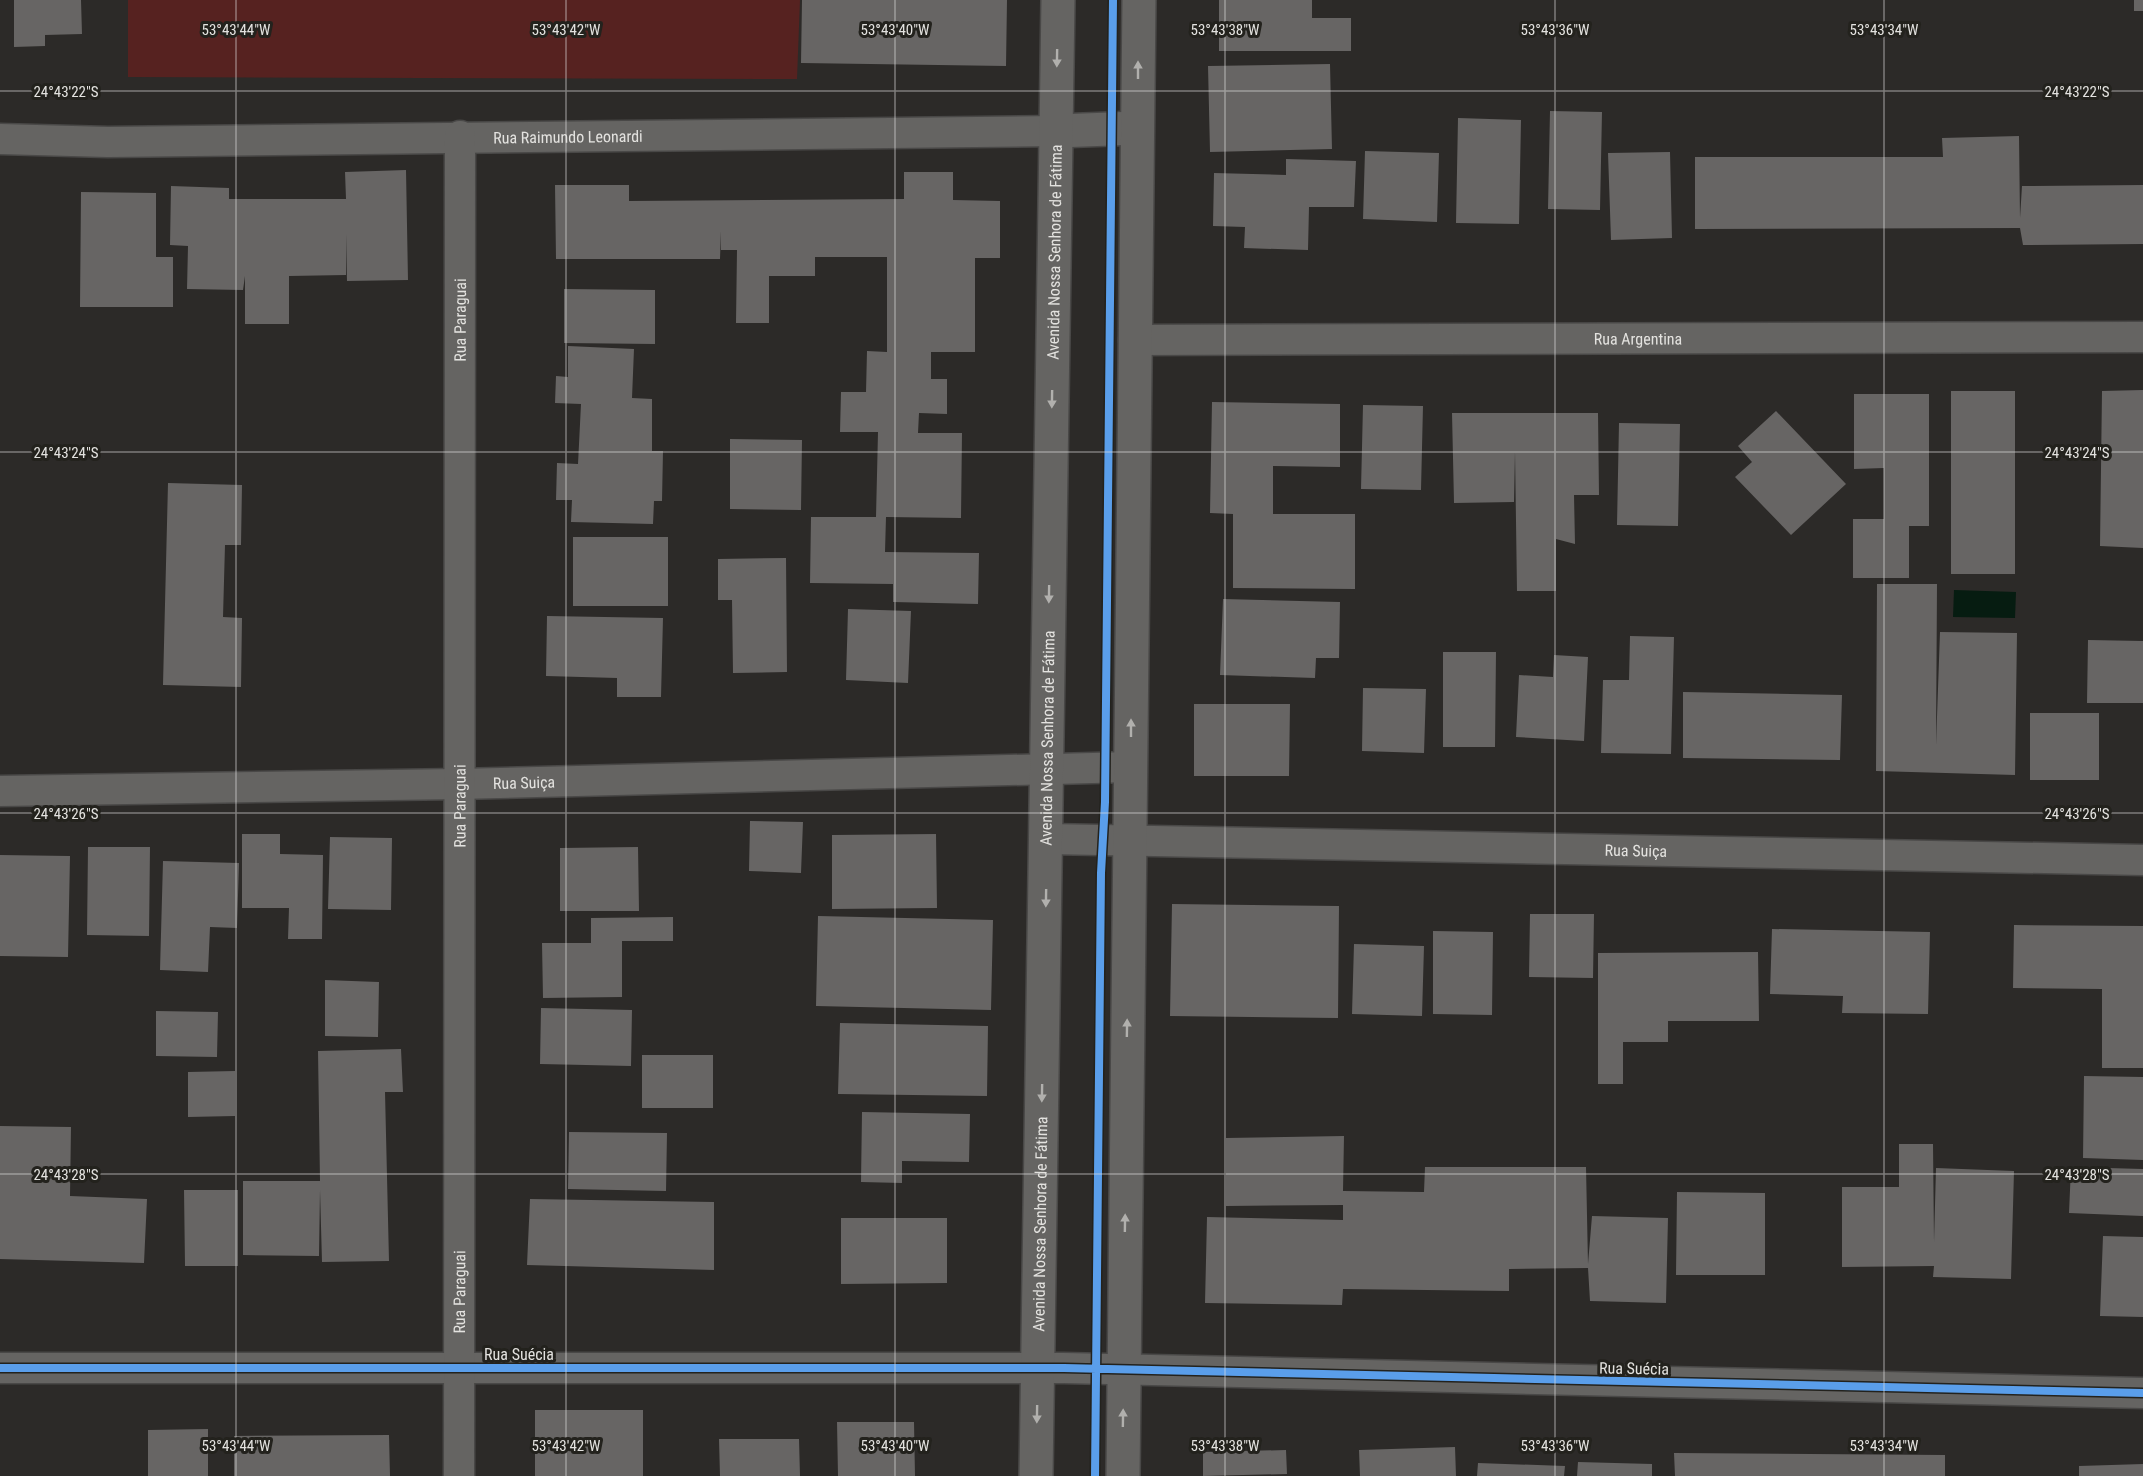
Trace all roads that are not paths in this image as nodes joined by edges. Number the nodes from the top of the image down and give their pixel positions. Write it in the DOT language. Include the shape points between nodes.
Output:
graph roads {
  1 [pos="1058,0"];
  2 [pos="1138,0"];
  3 [pos="1137,128"];
  4 [pos="1057,131"];
  5 [pos="460,136"];
  6 [pos="0,139"];
  7 [pos="2143,337"];
  8 [pos="1134,340"];
  9 [pos="1131,767"];
  10 [pos="1048,771"];
  11 [pos="458,784"];
  12 [pos="0,791"];
  13 [pos="1048,839"];
  14 [pos="1130,839"];
  15 [pos="2143,860"];
  16 [pos="459,1367"];
  17 [pos="0,1368"];
  18 [pos="1038,1369"];
  19 [pos="1124,1370"];
  20 [pos="2143,1393"];
  21 [pos="459,1476"];
  22 [pos="1036,1476"];
  23 [pos="1123,1476"];
  1 -- 4 [label="street, Avenida Nossa Senhora de Fátima, one-way"];
  3 -- 2 [label="street, one-way"];
  3 -- 4 [label="street, Rua Raimundo Leonardi"];
  3 -- 8 [label="street"];
  4 -- 5 [label="street, Rua Raimundo Leonardi"];
  4 -- 10 [label="street, Avenida Nossa Senhora de Fátima, one-way"];
  5 -- 6 [label="street, Rua Raimundo Leonardi" via="108,142"];
  5 -- 11 [label="street, Rua Paraguai"];
  7 -- 8 [label="street, Rua Argentina"];
  9 -- 8 [label="street, one-way"];
  9 -- 10 [label="street, Rua Suiça"];
  9 -- 14 [label="street"];
  10 -- 11 [label="street, Rua Suiça"];
  10 -- 13 [label="street, Avenida Nossa Senhora de Fátima"];
  11 -- 12 [label="street, Rua Suiça"];
  11 -- 16 [label="street, Rua Paraguai"];
  13 -- 14 [label="street, Rua Suiça"];
  13 -- 18 [label="street, Avenida Nossa Senhora de Fátima, one-way"];
  14 -- 15 [label="street, Rua Suiça"];
  19 -- 14 [label="street, one-way"];
  16 -- 17 [label="street, Rua Suécia"];
  16 -- 18 [label="street, Rua Suécia"];
  16 -- 21 [label="street, Rua Paraguai"];
  18 -- 19 [label="street, Rua Suécia"];
  18 -- 22 [label="street, Avenida Nossa Senhora de Fátima, one-way"];
  19 -- 20 [label="street, Rua Suécia"];
  23 -- 19 [label="street, one-way"];
}
